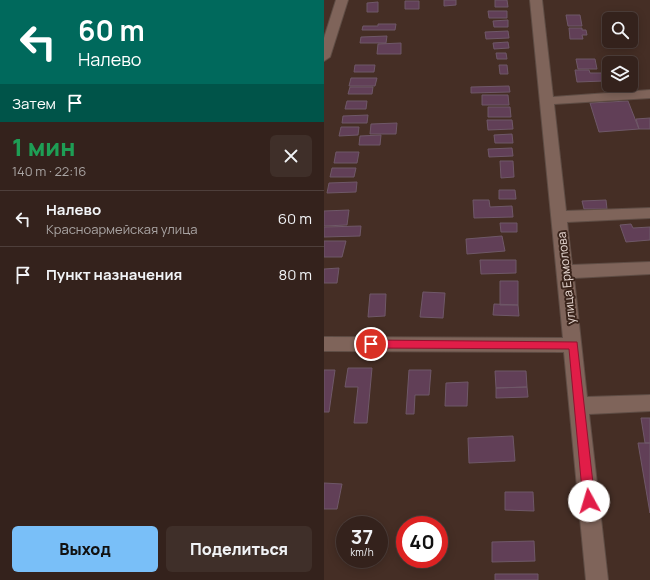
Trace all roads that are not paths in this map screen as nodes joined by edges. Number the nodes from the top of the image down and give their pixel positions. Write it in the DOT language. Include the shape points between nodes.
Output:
graph roads {
  1 [pos="342,0"];
  2 [pos="536,0"];
  3 [pos="324,57"];
  4 [pos="650,94"];
  5 [pos="547,101"];
  6 [pos="650,214"];
  7 [pos="560,218"];
  8 [pos="650,268"];
  9 [pos="566,272"];
  10 [pos="324,344"];
  11 [pos="573,345"];
  12 [pos="650,403"];
  13 [pos="580,406"];
  14 [pos="597,580"];
  1 -- 3 [label="street"];
  2 -- 5 [label="street, улица Ермолова"];
  4 -- 5 [label="street"];
  5 -- 7 [label="street, улица Ермолова"];
  6 -- 7 [label="street"];
  7 -- 9 [label="street, улица Ермолова"];
  8 -- 9 [label="street"];
  9 -- 11 [label="street, улица Ермолова"];
  10 -- 11 [label="street"];
  11 -- 13 [label="street, улица Ермолова"];
  12 -- 13 [label="street"];
  13 -- 14 [label="street, улица Ермолова"];
}
